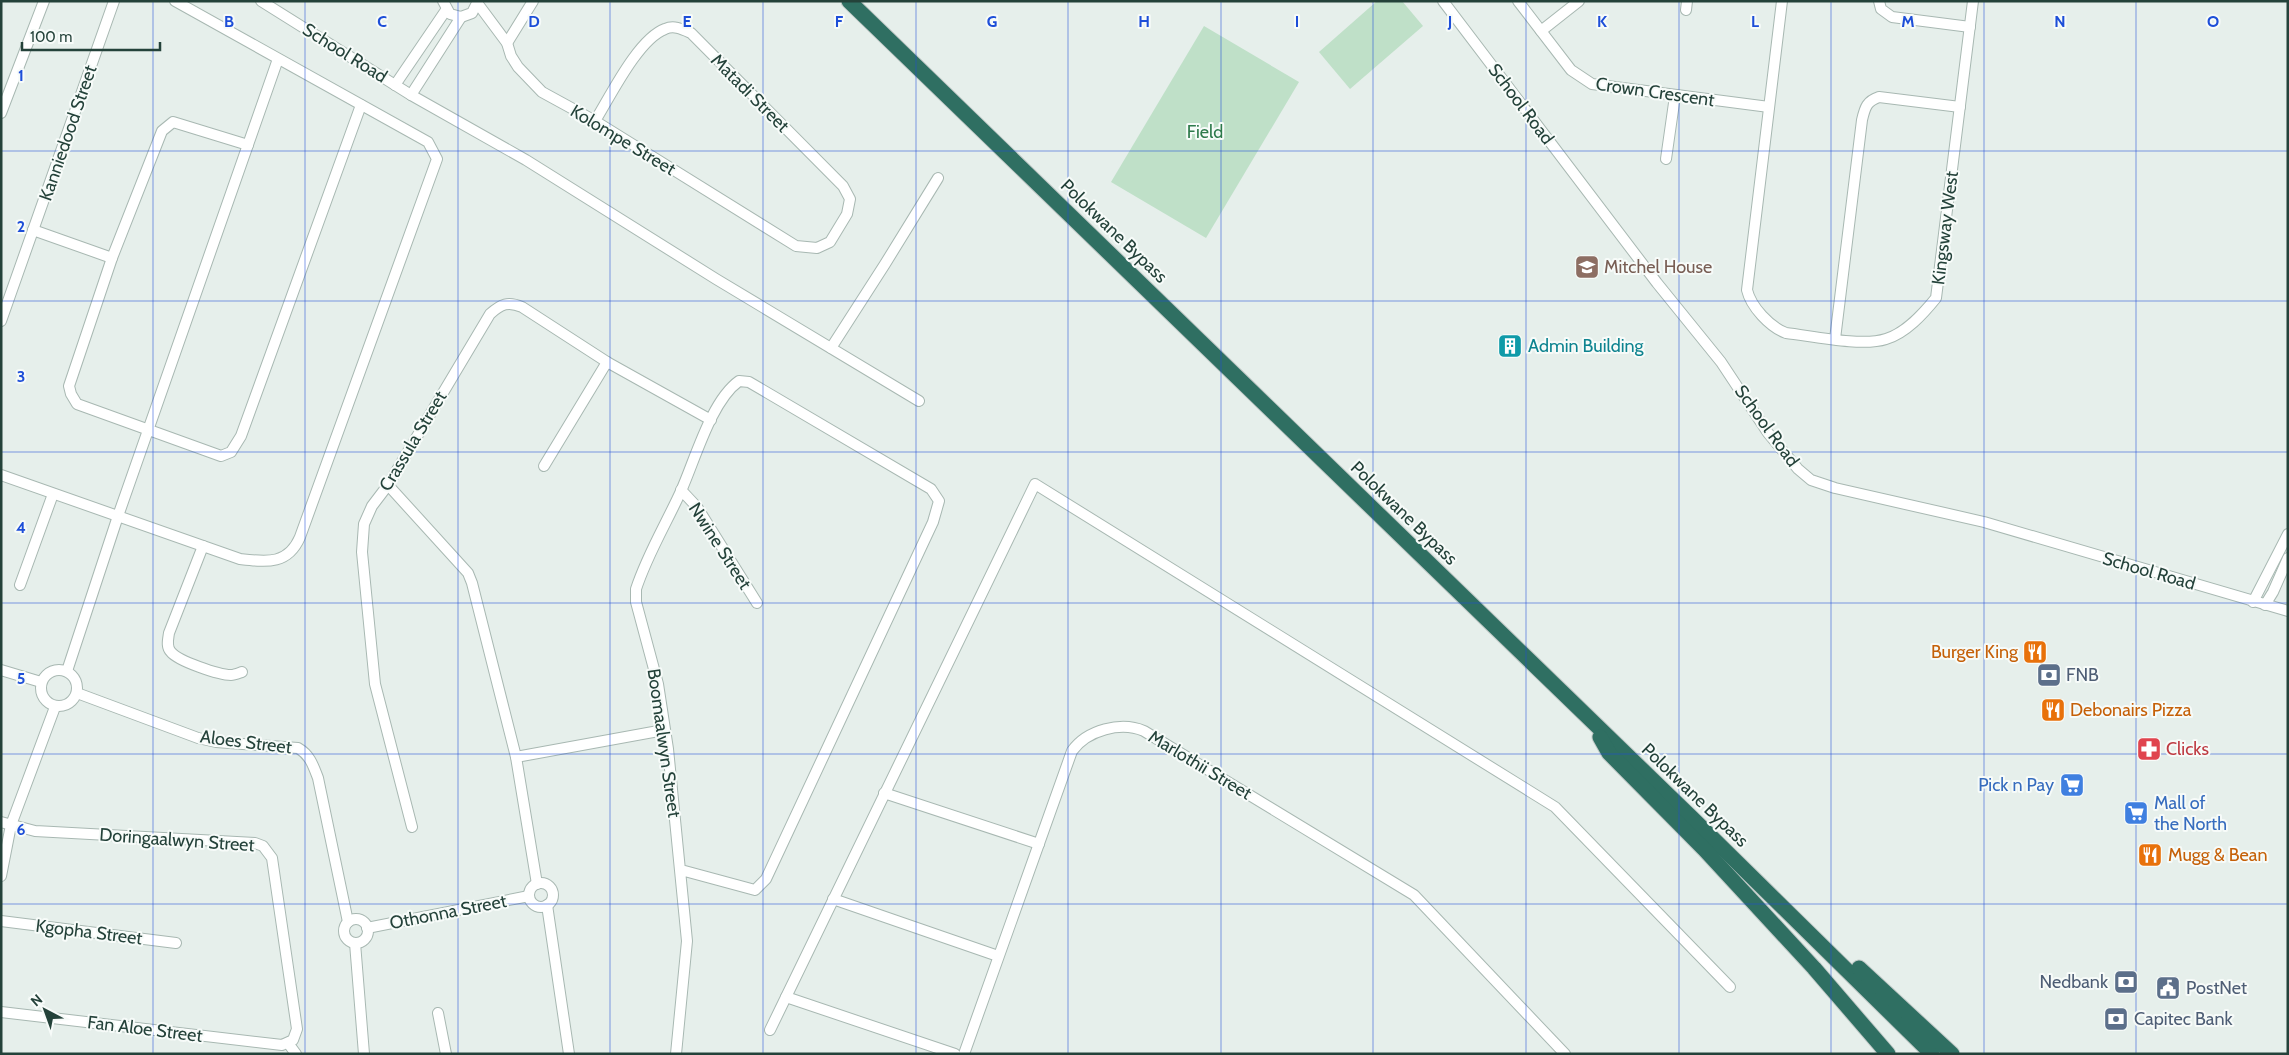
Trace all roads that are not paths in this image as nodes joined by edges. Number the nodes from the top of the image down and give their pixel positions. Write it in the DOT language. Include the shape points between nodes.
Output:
graph roads {
  1 [pos="44,1"];
  2 [pos="114,1"];
  3 [pos="175,1"];
  4 [pos="261,1"];
  5 [pos="533,1"];
  6 [pos="849,1"];
  7 [pos="1443,1"];
  8 [pos="1518,1"];
  9 [pos="1579,1"];
  10 [pos="1782,1"];
  11 [pos="1879,1"];
  12 [pos="1973,1"];
  13 [pos="478,3"];
  14 [pos="445,6"];
  15 [pos="461,17"];
  16 [pos="1970,27"];
  17 [pos="1542,31"];
  18 [pos="506,43"];
  19 [pos="278,59"];
  20 [pos="395,85"];
  21 [pos="411,95"];
  22 [pos="1675,96"];
  23 [pos="361,105"];
  24 [pos="1769,107"];
  25 [pos="1960,107"];
  26 [pos="1,113"];
  27 [pos="595,122"];
  28 [pos="248,145"];
  29 [pos="1666,159"];
  30 [pos="938,178"];
  31 [pos="33,230"];
  32 [pos="796,246"];
  33 [pos="112,258"];
  34 [pos="1,321"];
  35 [pos="1835,339"];
  36 [pos="830,348"];
  37 [pos="607,362"];
  38 [pos="918,401"];
  39 [pos="711,420"];
  40 [pos="148,430"];
  41 [pos="544,466"];
  42 [pos="1,476"];
  43 [pos="388,484"];
  44 [pos="681,490"];
  45 [pos="53,494"];
  46 [pos="118,516"];
  47 [pos="2288,534"];
  48 [pos="203,546"];
  49 [pos="2288,558"];
  50 [pos="20,585"];
  51 [pos="2253,602"];
  52 [pos="757,603"];
  53 [pos="2265,605"];
  54 [pos="2288,610"];
  55 [pos="1,670"];
  56 [pos="67,671"];
  57 [pos="242,672"];
  58 [pos="41,682"];
  59 [pos="77,693"];
  60 [pos="55,707"];
  61 [pos="1597,727"];
  62 [pos="664,730"];
  63 [pos="516,757"];
  64 [pos="884,793"];
  65 [pos="1692,818"];
  66 [pos="6,824"];
  67 [pos="412,826"];
  68 [pos="1038,844"];
  69 [pos="681,870"];
  70 [pos="1,876"];
  71 [pos="537,884"];
  72 [pos="529,896"];
  73 [pos="833,899"];
  74 [pos="547,905"];
  75 [pos="1,921"];
  76 [pos="348,922"];
  77 [pos="367,928"];
  78 [pos="176,943"];
  79 [pos="355,943"];
  80 [pos="998,956"];
  81 [pos="1730,987"];
  82 [pos="786,997"];
  83 [pos="1,1012"];
  84 [pos="438,1013"];
  85 [pos="770,1030"];
  86 [pos="290,1042"];
  87 [pos="296,1054"];
  88 [pos="364,1054"];
  89 [pos="446,1054"];
  90 [pos="569,1054"];
  91 [pos="676,1054"];
  92 [pos="954,1054"];
  93 [pos="964,1054"];
  94 [pos="1565,1054"];
  95 [pos="1888,1054"];
  96 [pos="1932,1054"];
  97 [pos="1952,1054"];
  1 -- 26 [label="street"];
  2 -- 31 [label="street, Kanniedood Street"];
  3 -- 19 [label="street"];
  4 -- 20 [label="street, School Road"];
  5 -- 18 [label="street"];
  6 -- 61 [label="highway, Polokwane Bypass"];
  7 -- 51 [label="street, School Road" via="1657,283 1721,362 1768,433 1811,480 1984,522"];
  8 -- 17 [label="street, Crown Crescent"];
  9 -- 17 [label="street"];
  10 -- 24 [label="street, Kingsway West"];
  11 -- 16 [label="street" via="1882,9 1892,17"];
  12 -- 16 [label="street, Kingsway West"];
  13 -- 15 [label="street" via="472,13"];
  13 -- 18 [label="street, Kolompe Street"];
  14 -- 15 [label="street" via="455,16"];
  14 -- 20 [label="street"];
  15 -- 21 [label="street"];
  16 -- 25 [label="street, Kingsway West"];
  17 -- 22 [label="street, Crown Crescent" via="1571,70 1586,82"];
  18 -- 27 [label="street, Kolompe Street" via="518,68 542,92"];
  19 -- 23 [label="street"];
  19 -- 28 [label="street"];
  20 -- 21 [label="street, School Road"];
  21 -- 36 [label="street, School Road" via="526,160"];
  22 -- 24 [label="street, Crown Crescent"];
  22 -- 29 [label="street"];
  23 -- 40 [label="street" via="236,446 221,456"];
  23 -- 48 [label="street" via="428,142 437,159 434,168 294,550 279,560 257,561 240,559"];
  24 -- 35 [label="street, Kingsway West" via="1747,281 1749,297 1778,330"];
  25 -- 35 [label="street, Kingsway West" via="1936,298 1914,322 1887,339 1873,342"];
  25 -- 35 [label="street" via="1879,97 1866,105"];
  27 -- 32 [label="street, Kolompe Street"];
  27 -- 32 [label="street, Matadi Street" via="639,49 651,37 665,28 678,27 690,33 843,186 850,199 847,214 830,242 817,248"];
  28 -- 33 [label="street" via="183,124 173,122 167,125"];
  28 -- 40 [label="street"];
  30 -- 36 [label="street"];
  31 -- 33 [label="street"];
  31 -- 34 [label="street, Kanniedood Street"];
  33 -- 40 [label="street" via="69,386 77,404"];
  36 -- 38 [label="street, School Road"];
  37 -- 39 [label="street, Crassula Street"];
  37 -- 41 [label="street"];
  37 -- 43 [label="street, Crassula Street" via="522,307 512,303 499,305 490,314"];
  39 -- 44 [label="street, Boomaalwyn Street"];
  39 -- 69 [label="street, Boomaalwyn Street" via="730,387 739,381 748,382 931,489 939,501 936,516 766,879 755,890"];
  40 -- 46 [label="street"];
  42 -- 45 [label="street"];
  43 -- 63 [label="street" via="468,573"];
  43 -- 67 [label="street, Crassula Street" via="364,524 362,552 376,684"];
  44 -- 52 [label="street, Nwine Street" via="697,507"];
  44 -- 62 [label="street, Boomaalwyn Street" via="636,589 636,602 658,684"];
  45 -- 46 [label="street"];
  45 -- 50 [label="street"];
  46 -- 48 [label="street"];
  46 -- 56 [label="street"];
  47 -- 51 [label="street"];
  48 -- 57 [label="street" via="167,645 179,658 220,673 232,676"];
  49 -- 53 [label="street"];
  51 -- 53 [label="street, School Road"];
  53 -- 54 [label="street, School Road"];
  55 -- 58 [label="street"];
  56 -- 58 [label="street" via="57,669"];
  56 -- 59 [label="street" via="78,684"];
  58 -- 60 [label="street" via="40,693"];
  59 -- 60 [label="street" via="65,706"];
  59 -- 76 [label="street, Aloes Street" via="198,738 298,748 305,752 318,778"];
  60 -- 66 [label="street"];
  61 -- 65 [label="highway, Polokwane Bypass"];
  61 -- 95 [label="highway" via="1609,753 1808,961"];
  62 -- 63 [label="street"];
  62 -- 69 [label="street, Boomaalwyn Street"];
  63 -- 71 [label="street"];
  64 -- 68 [label="street"];
  64 -- 73 [label="street"];
  64 -- 81 [label="street" via="1035,484 1554,807"];
  65 -- 96 [label="highway, Polokwane Bypass"];
  65 -- 97 [label="highway" via="1751,868"];
  66 -- 70 [label="street"];
  66 -- 86 [label="street, Doringaalwyn Street" via="35,831 256,843 263,846 269,852 273,865 297,1029"];
  68 -- 80 [label="street, Marlothii Street"];
  68 -- 94 [label="street, Marlothii Street" via="1077,744 1087,736 1115,727 1133,726 1414,895"];
  69 -- 91 [label="street, Boomaalwyn Street" via="687,941"];
  71 -- 72 [label="street"];
  71 -- 74 [label="street" via="551,888 553,895"];
  72 -- 74 [label="street" via="536,906"];
  72 -- 77 [label="street, Othonna Street"];
  73 -- 80 [label="street"];
  73 -- 82 [label="street"];
  74 -- 90 [label="street"];
  75 -- 78 [label="street, Kgopha Street"];
  76 -- 77 [label="street" via="360,920"];
  76 -- 79 [label="street" via="344,932"];
  77 -- 79 [label="street" via="365,938"];
  79 -- 88 [label="street"];
  80 -- 93 [label="street, Marlothii Street"];
  82 -- 85 [label="street"];
  82 -- 92 [label="street"];
  83 -- 86 [label="street, Fan Aloe Street" via="282,1045"];
  84 -- 89 [label="street"];
  86 -- 87 [label="street"];
}
